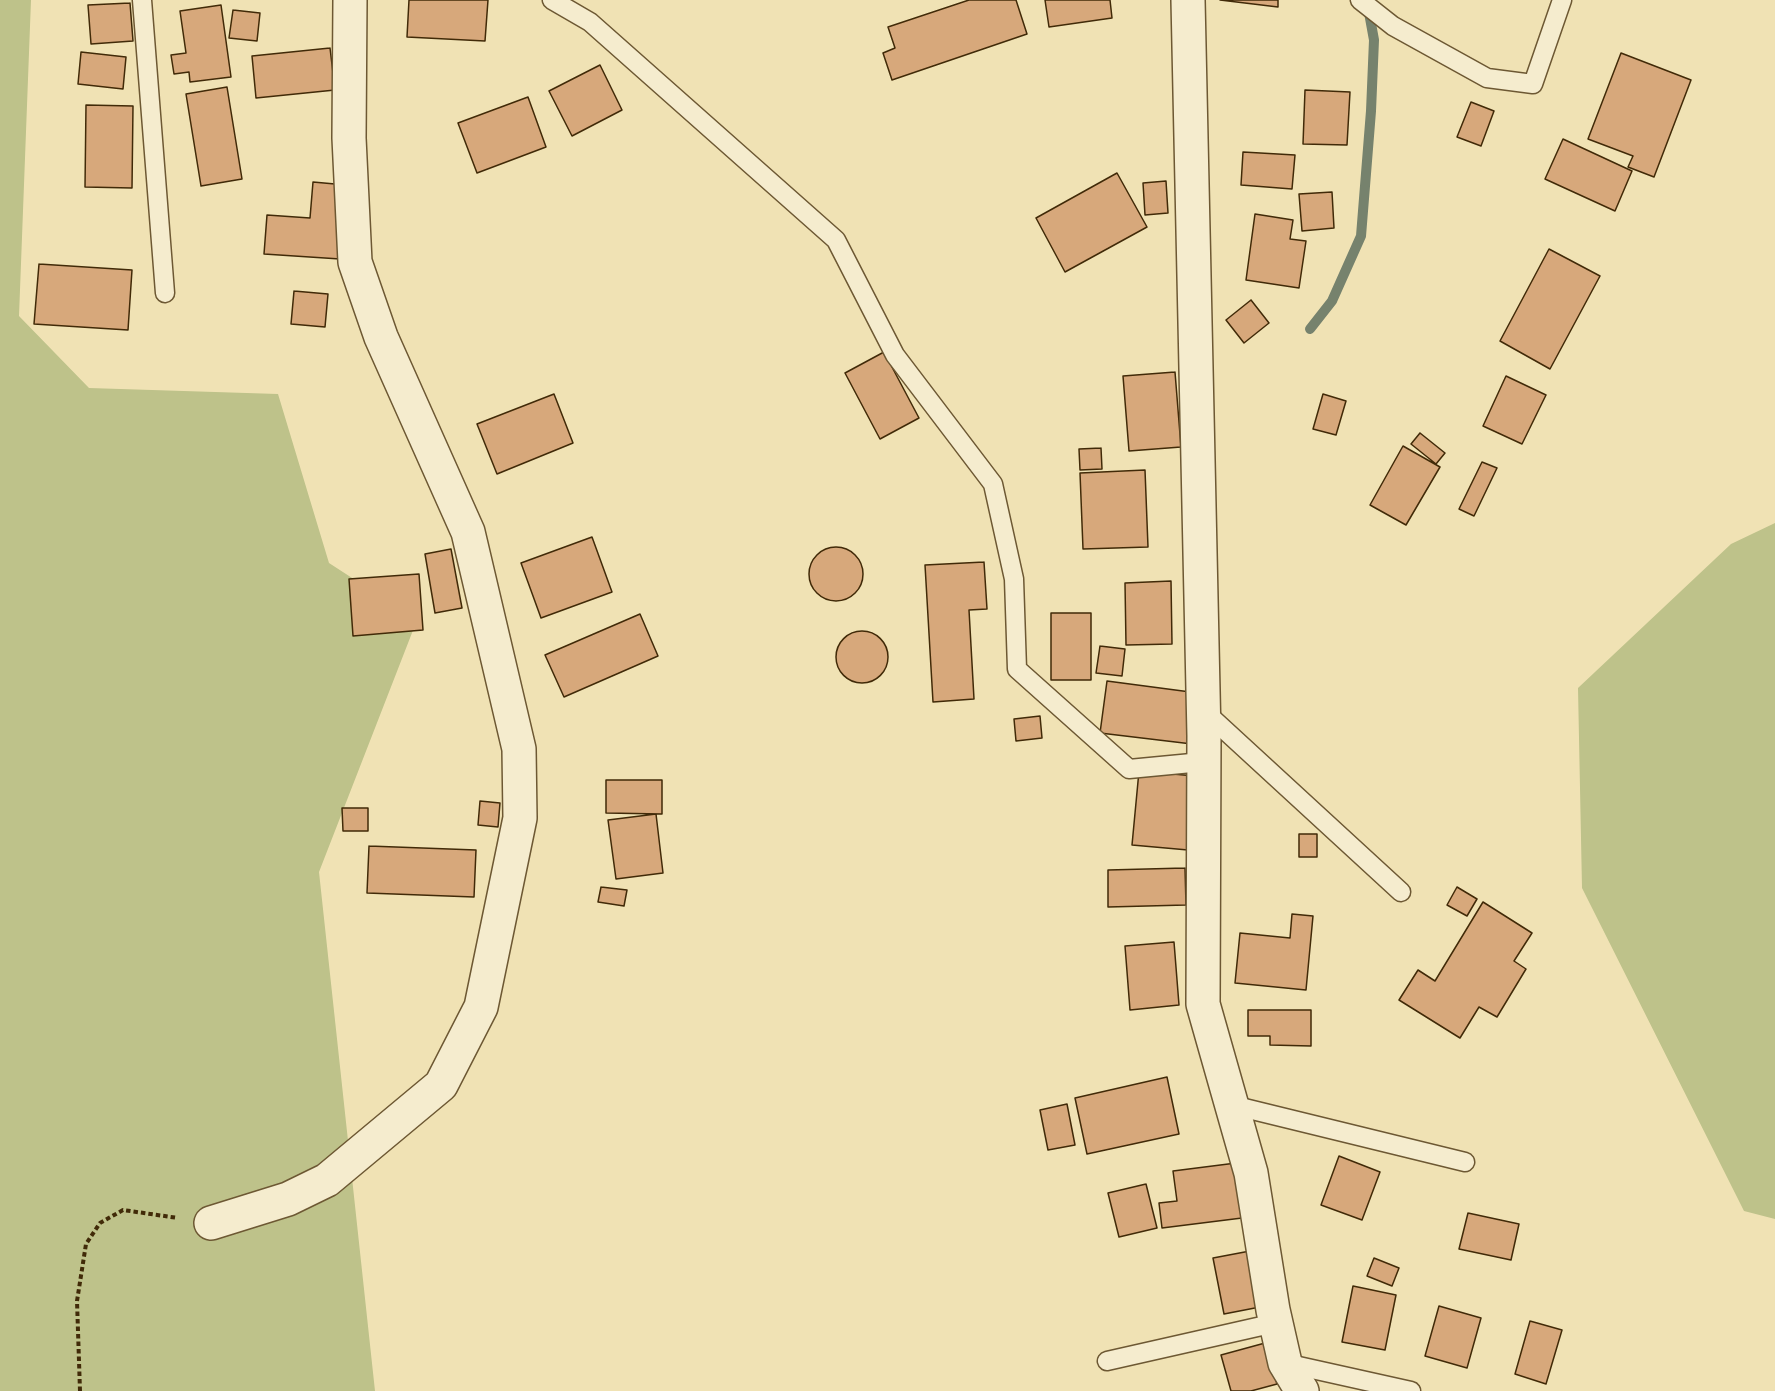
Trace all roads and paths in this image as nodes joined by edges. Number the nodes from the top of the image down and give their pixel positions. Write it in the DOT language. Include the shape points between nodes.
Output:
graph roads {
  1 [pos="142,0"];
  2 [pos="350,0"];
  3 [pos="552,0"];
  4 [pos="1188,0"];
  5 [pos="1360,0"];
  6 [pos="1562,0"];
  7 [pos="165,293"];
  8 [pos="1203,710"];
  9 [pos="1202,762"];
  10 [pos="1401,892"];
  11 [pos="1232,1105"];
  12 [pos="1466,1162"];
  13 [pos="212,1222"];
  14 [pos="1275,1323"];
  15 [pos="1107,1361"];
  16 [pos="1285,1363"];
  17 [pos="80,1391"];
  18 [pos="1302,1391"];
  19 [pos="1411,1391"];
  1 -- 7 [label="lane"];
  2 -- 13 [label="street" via="348,138 355,262 381,337 468,532 519,749 520,818 481,1007 441,1085 327,1180 288,1199"];
  3 -- 9 [label="lane" via="590,22 836,240 895,355 993,484 1014,579 1017,669 1129,769"];
  4 -- 8 [label="street"];
  5 -- 6 [label="lane" via="1392,26 1487,78 1533,84"];
  8 -- 9 [label="street"];
  8 -- 10 [label="lane"];
  9 -- 11 [label="street" via="1203,1004"];
  11 -- 12 [label="lane"];
  11 -- 14 [label="street" via="1251,1173"];
  13 -- 17 [label="path" via="123,1210 100,1223 86,1244 77,1301"];
  14 -- 15 [label="lane"];
  14 -- 16 [label="street"];
  16 -- 18 [label="street"];
  16 -- 19 [label="lane"];
}
